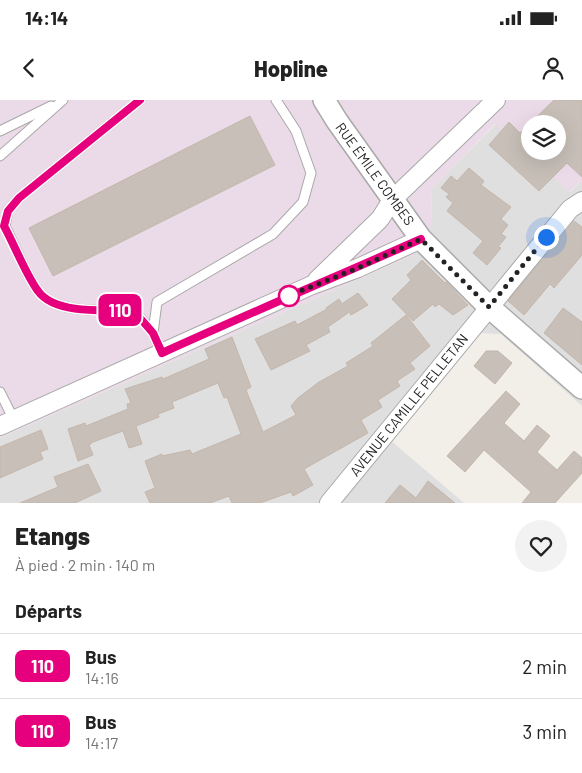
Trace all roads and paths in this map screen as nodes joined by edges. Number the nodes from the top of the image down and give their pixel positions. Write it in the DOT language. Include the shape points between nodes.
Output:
graph roads {
  1 [pos="62,100"];
  2 [pos="140,100"];
  3 [pos="276,100"];
  4 [pos="324,100"];
  5 [pos="496,100"];
  6 [pos="0,131"];
  7 [pos="0,156"];
  8 [pos="392,200"];
  9 [pos="582,201"];
  10 [pos="421,239"];
  11 [pos="312,285"];
  12 [pos="489,307"];
  13 [pos="153,333"];
  14 [pos="162,353"];
  15 [pos="582,388"];
  16 [pos="0,392"];
  17 [pos="7,423"];
  18 [pos="329,503"];
  1 -- 6 [label="lane"];
  1 -- 7 [label="lane"];
  2 -- 13 [label="lane" via="19,198 8,211 4,226 38,292 56,305 90,310 133,310"];
  3 -- 13 [label="lane" via="296,132 311,173 303,202 273,234 156,302"];
  4 -- 8 [label="street, RUE ÉMILE COMBES"];
  5 -- 8 [label="street"];
  8 -- 10 [label="street, RUE ÉMILE COMBES"];
  8 -- 11 [label="street" via="380,219"];
  9 -- 12 [label="street, AVENUE CAMILLE PELLETAN" via="570,209"];
  10 -- 11 [label="street"];
  10 -- 12 [label="street, RUE ÉMILE COMBES"];
  11 -- 14 [label="street"];
  12 -- 15 [label="street, RUE ÉMILE COMBES"];
  12 -- 18 [label="street, AVENUE CAMILLE PELLETAN"];
  13 -- 14 [label="lane"];
  14 -- 17 [label="street"];
  16 -- 17 [label="lane"];
}
